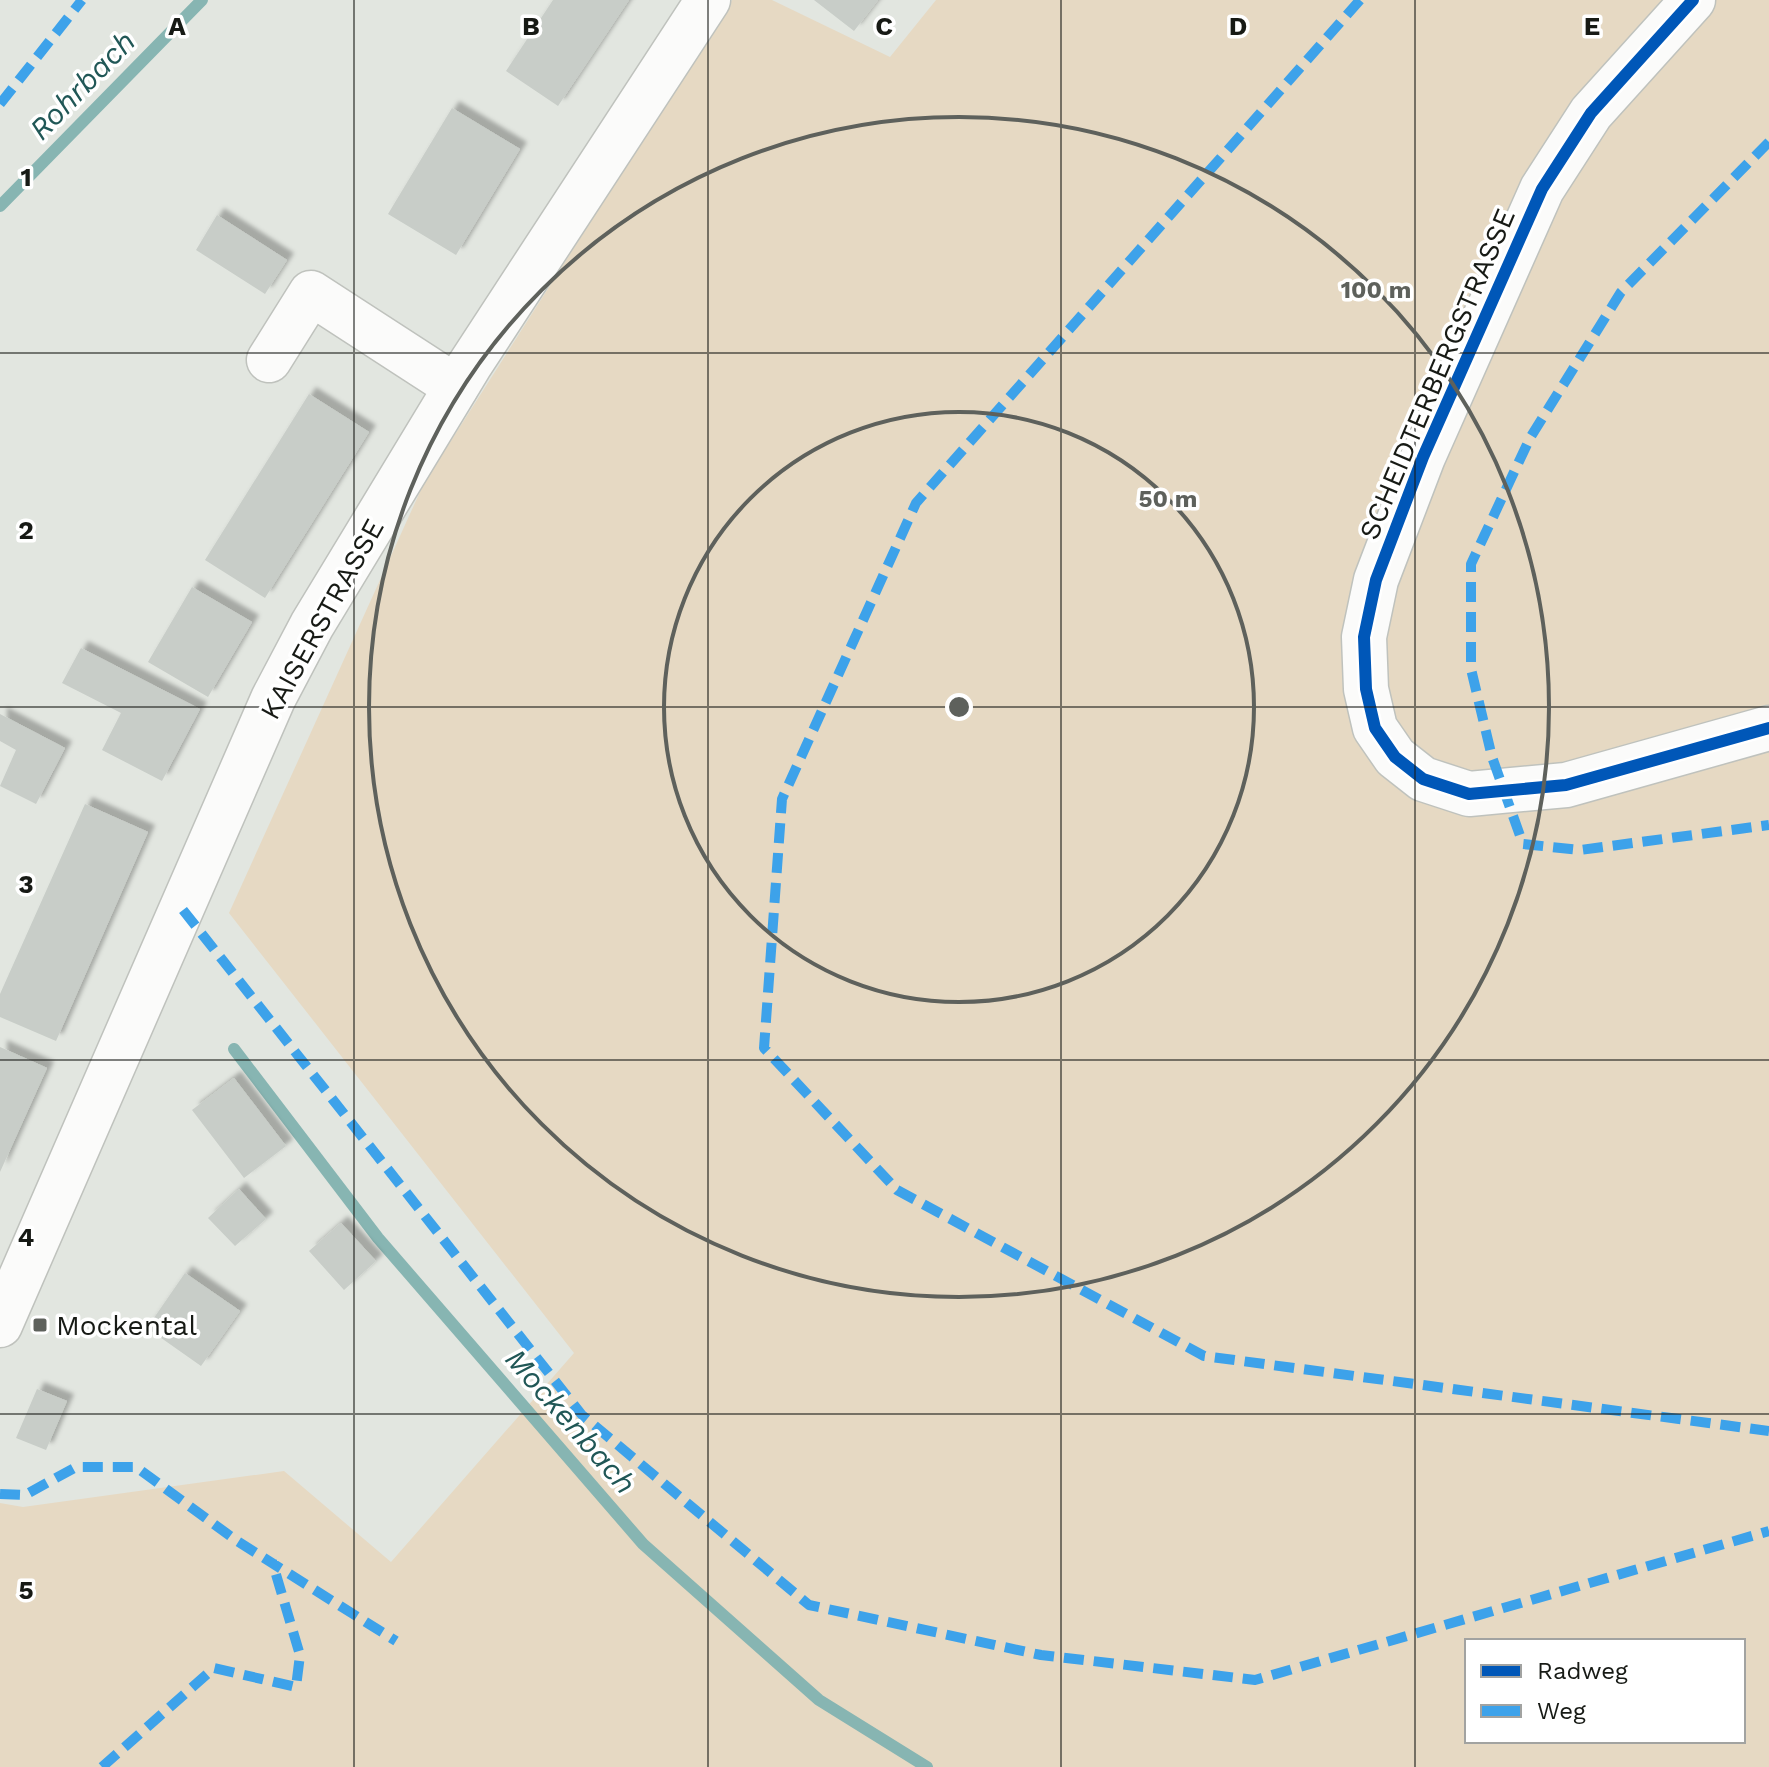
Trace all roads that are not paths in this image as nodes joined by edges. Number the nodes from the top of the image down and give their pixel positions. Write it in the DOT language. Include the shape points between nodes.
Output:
graph roads {
  1 [pos="708,0"];
  2 [pos="1693,0"];
  3 [pos="269,360"];
  4 [pos="456,387"];
  5 [pos="1769,728"];
  6 [pos="0,1325"];
  1 -- 4 [label="main road, KAISERSTRASSE"];
  2 -- 5 [label="main road, SCHEIDTERBERGSTRASSE" via="1591,113 1542,189 1423,457 1376,580 1364,637 1366,689 1375,728 1395,757 1423,779 1469,794 1566,785"];
  3 -- 4 [label="main road" via="311,293"];
  4 -- 6 [label="main road, KAISERSTRASSE" via="273,699"];
}
